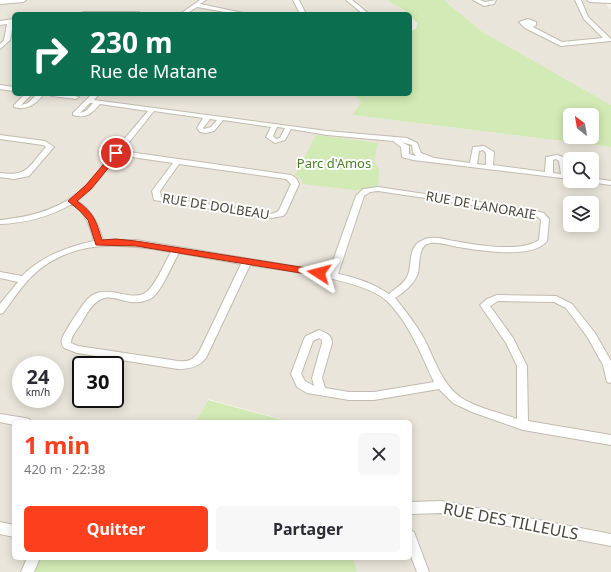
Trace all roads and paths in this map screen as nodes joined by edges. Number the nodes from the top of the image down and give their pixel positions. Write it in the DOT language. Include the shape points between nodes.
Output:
graph roads {
  1 [pos="23,0"];
  2 [pos="203,0"];
  3 [pos="296,0"];
  4 [pos="349,0"];
  5 [pos="476,0"];
  6 [pos="493,0"];
  7 [pos="578,0"];
  8 [pos="590,0"];
  9 [pos="0,2"];
  10 [pos="611,2"];
  11 [pos="195,5"];
  12 [pos="186,12"];
  13 [pos="232,12"];
  14 [pos="302,12"];
  15 [pos="364,12"];
  16 [pos="12,22"];
  17 [pos="0,23"];
  18 [pos="527,26"];
  19 [pos="609,41"];
  20 [pos="0,47"];
  21 [pos="0,87"];
  22 [pos="12,89"];
  23 [pos="27,96"];
  24 [pos="39,96"];
  25 [pos="68,96"];
  26 [pos="94,96"];
  27 [pos="76,97"];
  28 [pos="89,101"];
  29 [pos="98,102"];
  30 [pos="153,109"];
  31 [pos="208,116"];
  32 [pos="221,118"];
  33 [pos="275,125"];
  34 [pos="289,127"];
  35 [pos="0,137"];
  36 [pos="116,153"];
  37 [pos="563,160"];
  38 [pos="177,162"];
  39 [pos="473,165"];
  40 [pos="489,167"];
  41 [pos="548,174"];
  42 [pos="0,175"];
  43 [pos="563,176"];
  44 [pos="599,181"];
  45 [pos="611,183"];
  46 [pos="72,201"];
  47 [pos="0,222"];
  48 [pos="99,243"];
  49 [pos="176,250"];
  50 [pos="247,261"];
  51 [pos="0,275"];
  52 [pos="333,275"];
  53 [pos="24,280"];
  54 [pos="389,298"];
  55 [pos="0,312"];
  56 [pos="611,379"];
  57 [pos="441,385"];
  58 [pos="320,391"];
  59 [pos="0,418"];
  60 [pos="12,420"];
  61 [pos="523,425"];
  62 [pos="611,440"];
  63 [pos="412,508"];
  64 [pos="0,528"];
  65 [pos="12,531"];
  66 [pos="611,540"];
  67 [pos="412,542"];
  68 [pos="33,560"];
  69 [pos="27,572"];
  70 [pos="423,572"];
  1 -- 9 [label="street"];
  2 -- 11 [label="street"];
  3 -- 14 [label="street"];
  4 -- 15 [label="street"];
  5 -- 6 [label="street" via="487,4"];
  7 -- 19 [label="street" via="583,16"];
  8 -- 10 [label="street"];
  11 -- 12 [label="street"];
  11 -- 13 [label="street"];
  16 -- 17 [label="street"];
  16 -- 20 [label="street" via="7,40"];
  18 -- 19 [label="street" via="561,44"];
  21 -- 22 [label="street"];
  23 -- 24 [label="street" via="16,106 28,106"];
  25 -- 27 [label="street"];
  26 -- 28 [label="street"];
  28 -- 29 [label="street"];
  28 -- 29 [label="street" via="75,114 86,115"];
  29 -- 30 [label="street"];
  30 -- 31 [label="street"];
  30 -- 36 [label="street"];
  31 -- 32 [label="street"];
  31 -- 32 [label="street" via="200,128 203,131 213,130"];
  32 -- 33 [label="street"];
  33 -- 34 [label="street"];
  33 -- 34 [label="street" via="269,137 273,141 282,140"];
  34 -- 39 [label="street" via="390,140 405,146 405,154 408,157"];
  35 -- 42 [label="street" via="45,143 50,147 26,174 14,177"];
  36 -- 38 [label="street, RUE DE DOLBEAU"];
  36 -- 46 [label="street" via="89,187"];
  37 -- 41 [label="street" via="557,157 549,159"];
  38 -- 38 [label="street, RUE DE DOLBEAU" via="156,191 157,198 271,216 284,211 295,184 288,178"];
  39 -- 40 [label="street"];
  39 -- 40 [label="street" via="476,149 484,148 490,152"];
  40 -- 41 [label="street"];
  41 -- 43 [label="street"];
  44 -- 45 [label="street"];
  46 -- 47 [label="street" via="38,216"];
  46 -- 48 [label="street" via="92,219"];
  48 -- 49 [label="street" via="124,242"];
  48 -- 53 [label="street" via="54,258"];
  49 -- 50 [label="street"];
  49 -- 50 [label="street" via="153,292 138,299 106,294 94,299 67,337 67,344 77,349 178,365 197,362 205,351"];
  50 -- 52 [label="street"];
  51 -- 53 [label="street"];
  52 -- 54 [label="street" via="351,279"];
  52 -- 54 [label="street, RUE DE LANORAIE" via="360,196 370,189 378,188 532,212 545,219 543,241 536,246 513,249 428,240 421,243 415,254 412,277 402,289"];
  53 -- 55 [label="street"];
  54 -- 57 [label="street" via="418,338"];
  56 -- 61 [label="street" via="608,365 592,336 569,306 556,299 497,298 490,301 485,305 510,341 522,366"];
  57 -- 58 [label="street" via="374,396 349,396"];
  57 -- 61 [label="street" via="457,400"];
  58 -- 58 [label="street" via="317,378 327,338 318,334 309,339 296,374 301,384 311,390"];
  59 -- 60 [label="street"];
  61 -- 62 [label="street"];
  63 -- 66 [label="street, RUE DES TILLEULS" via="441,507"];
  64 -- 65 [label="street"];
  67 -- 70 [label="street"];
  68 -- 69 [label="street"];
}
